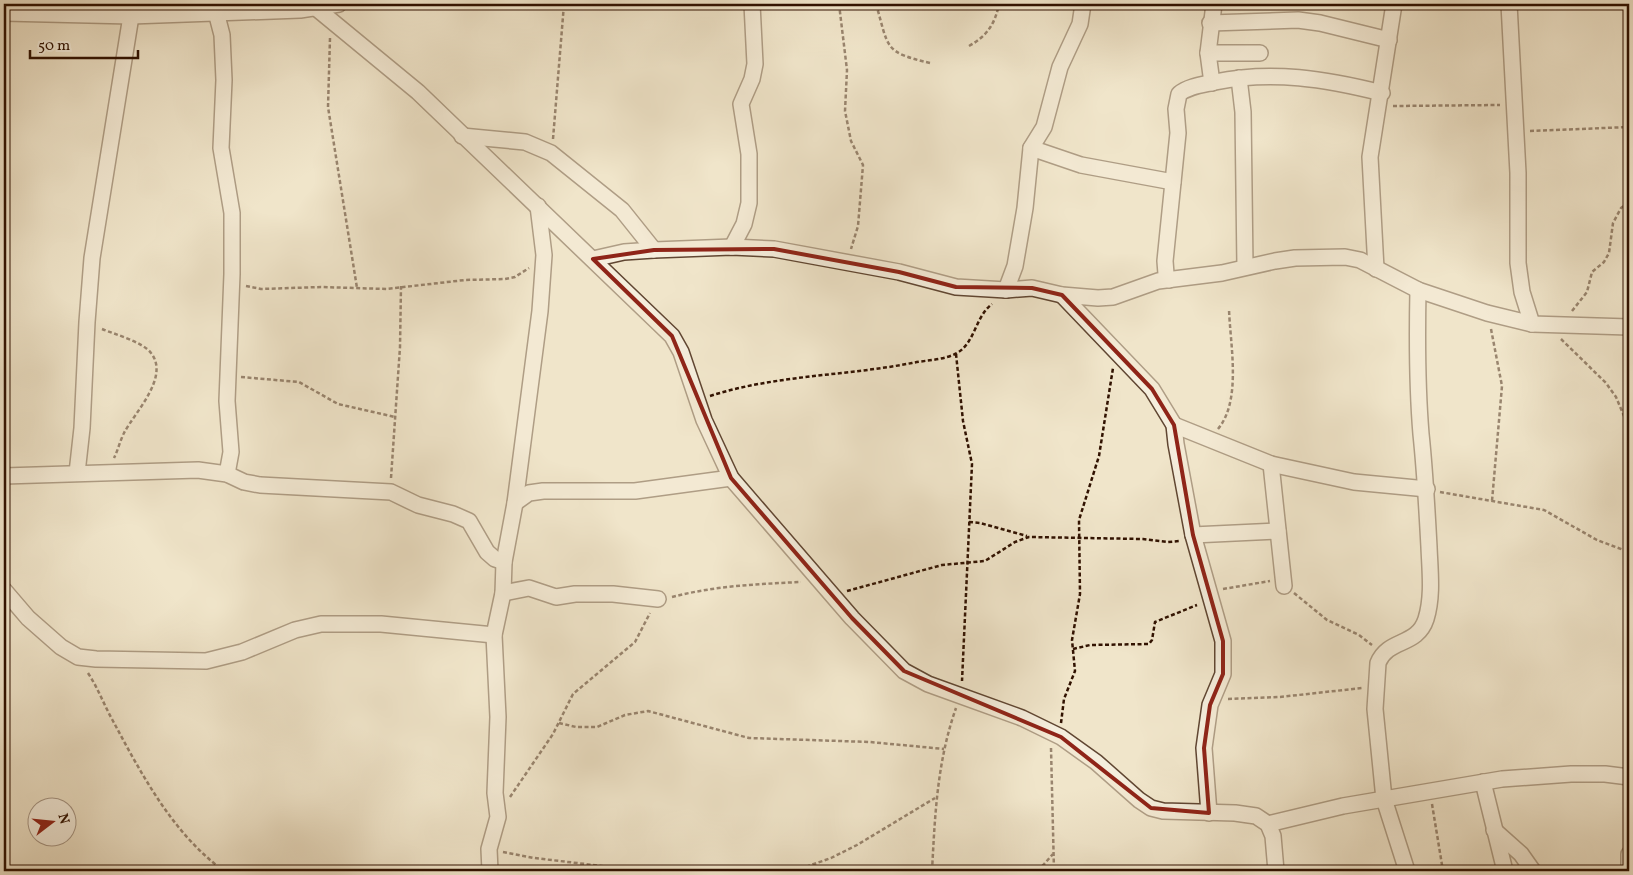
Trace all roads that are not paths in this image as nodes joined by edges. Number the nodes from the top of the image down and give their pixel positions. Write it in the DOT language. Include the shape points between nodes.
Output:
graph roads {
  1 [pos="339,4"];
  2 [pos="752,4"];
  3 [pos="1083,4"];
  4 [pos="1214,4"];
  5 [pos="1394,4"];
  6 [pos="1509,4"];
  7 [pos="213,8"];
  8 [pos="316,8"];
  9 [pos="4,13"];
  10 [pos="131,16"];
  11 [pos="1210,23"];
  12 [pos="1389,40"];
  13 [pos="1208,53"];
  14 [pos="1260,53"];
  15 [pos="1239,78"];
  16 [pos="1212,83"];
  17 [pos="1379,100"];
  18 [pos="462,136"];
  19 [pos="1031,148"];
  20 [pos="1173,182"];
  21 [pos="538,206"];
  22 [pos="732,248"];
  23 [pos="654,250"];
  24 [pos="593,259"];
  25 [pos="1245,266"];
  26 [pos="1376,269"];
  27 [pos="1169,280"];
  28 [pos="1006,290"];
  29 [pos="1418,290"];
  30 [pos="1062,295"];
  31 [pos="1532,324"];
  32 [pos="1629,327"];
  33 [pos="1174,425"];
  34 [pos="1271,464"];
  35 [pos="77,473"];
  36 [pos="227,474"];
  37 [pos="4,476"];
  38 [pos="731,478"];
  39 [pos="1427,489"];
  40 [pos="515,503"];
  41 [pos="1278,532"];
  42 [pos="1193,535"];
  43 [pos="504,562"];
  44 [pos="1284,586"];
  45 [pos="4,590"];
  46 [pos="503,593"];
  47 [pos="658,599"];
  48 [pos="494,634"];
  49 [pos="1629,777"];
  50 [pos="1483,782"];
  51 [pos="1384,800"];
  52 [pos="1209,813"];
  53 [pos="1268,824"];
  54 [pos="1494,830"];
  55 [pos="1629,854"];
  56 [pos="490,871"];
  57 [pos="1276,871"];
  58 [pos="1407,871"];
  59 [pos="1505,871"];
  60 [pos="1533,871"];
  61 [pos="1629,871"];
  1 -- 8 [label="street"];
  2 -- 22 [label="street" via="755,64 741,104 749,154 749,203 744,224"];
  3 -- 19 [label="street" via="1080,24 1060,67 1044,127"];
  4 -- 11 [label="street"];
  5 -- 12 [label="street"];
  6 -- 31 [label="street" via="1516,133 1518,263 1522,292"];
  7 -- 8 [label="street"];
  7 -- 10 [label="street"];
  7 -- 36 [label="street" via="222,35 221,148 232,213 227,375 231,452"];
  8 -- 18 [label="street" via="418,92"];
  9 -- 10 [label="street"];
  10 -- 35 [label="street" via="92,258"];
  11 -- 12 [label="street" via="1298,20"];
  11 -- 13 [label="street"];
  12 -- 17 [label="street"];
  13 -- 14 [label="street"];
  13 -- 16 [label="street"];
  15 -- 16 [label="street"];
  15 -- 17 [label="street" via="1292,76 1328,80"];
  15 -- 25 [label="street" via="1243,112"];
  16 -- 20 [label="street" via="1186,88 1179,94"];
  17 -- 26 [label="street" via="1370,157"];
  18 -- 21 [label="street"];
  18 -- 23 [label="street" via="519,141 551,153 622,210"];
  19 -- 20 [label="street" via="1081,165"];
  19 -- 28 [label="street" via="1015,266"];
  20 -- 27 [label="street" via="1165,261"];
  21 -- 24 [label="street"];
  21 -- 40 [label="street" via="544,255 540,311"];
  22 -- 23 [label="street"];
  22 -- 28 [label="street" via="794,251 956,287"];
  23 -- 24 [label="street"];
  24 -- 38 [label="street" via="672,336 682,352 697,401"];
  25 -- 26 [label="street" via="1295,258 1345,256"];
  25 -- 27 [label="street"];
  26 -- 29 [label="street"];
  27 -- 30 [label="street" via="1113,297"];
  28 -- 30 [label="street" via="1032,288"];
  29 -- 31 [label="street"];
  29 -- 39 [label="street" via="1418,388"];
  30 -- 33 [label="street" via="1152,389"];
  31 -- 32 [label="street"];
  33 -- 34 [label="street"];
  33 -- 42 [label="street"];
  34 -- 39 [label="street" via="1354,482"];
  34 -- 41 [label="street"];
  35 -- 36 [label="street" via="198,470"];
  35 -- 37 [label="street"];
  36 -- 43 [label="street" via="260,485 390,492 418,505 469,521 487,552"];
  38 -- 40 [label="street" via="635,491 543,491 529,493"];
  38 -- 52 [label="street" via="818,581 904,672 1056,734 1151,808"];
  39 -- 51 [label="street" via="1431,596 1426,619 1418,633 1407,642 1383,652 1378,662 1374,709"];
  40 -- 43 [label="street"];
  41 -- 42 [label="street"];
  41 -- 44 [label="street"];
  42 -- 52 [label="street" via="1223,642 1223,674 1212,699 1204,748"];
  43 -- 46 [label="street"];
  45 -- 48 [label="street" via="28,618 78,657 206,661 321,624 381,624"];
  46 -- 47 [label="street" via="529,588 556,597 613,594"];
  46 -- 48 [label="street"];
  48 -- 56 [label="street" via="498,717 494,793 498,817 489,849"];
  49 -- 50 [label="street" via="1571,774"];
  50 -- 51 [label="street"];
  50 -- 54 [label="street"];
  51 -- 53 [label="street"];
  51 -- 58 [label="street"];
  52 -- 53 [label="street" via="1256,816"];
  53 -- 57 [label="street" via="1273,836"];
  54 -- 59 [label="street"];
  54 -- 60 [label="street" via="1521,854"];
  55 -- 61 [label="street"];
}
